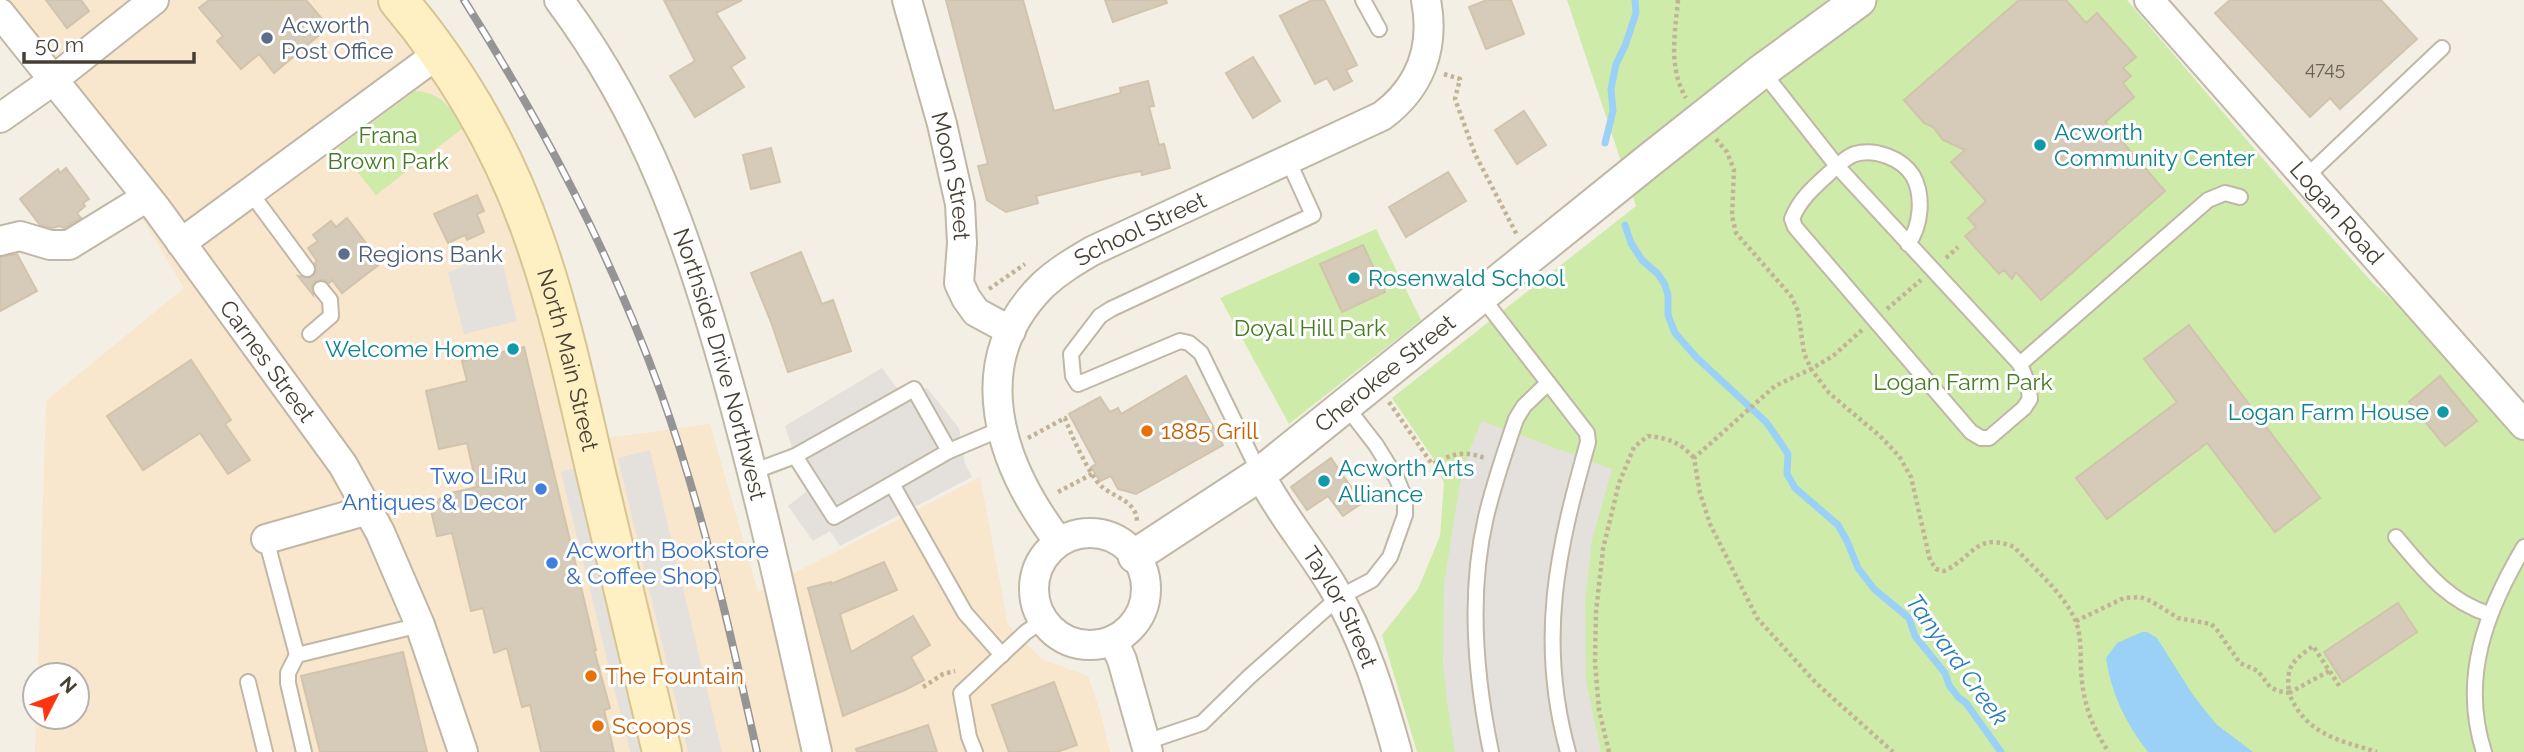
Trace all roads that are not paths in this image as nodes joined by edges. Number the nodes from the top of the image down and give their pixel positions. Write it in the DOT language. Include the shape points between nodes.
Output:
graph roads {
  1 [pos="154,0"];
  2 [pos="398,0"];
  3 [pos="559,0"];
  4 [pos="907,0"];
  5 [pos="1363,0"];
  6 [pos="1426,0"];
  7 [pos="1859,0"];
  8 [pos="2152,1"];
  9 [pos="0,13"];
  10 [pos="1379,29"];
  11 [pos="2442,48"];
  12 [pos="439,53"];
  13 [pos="1762,71"];
  14 [pos="53,80"];
  15 [pos="0,118"];
  16 [pos="1288,160"];
  17 [pos="1837,166"];
  18 [pos="2306,177"];
  19 [pos="250,192"];
  20 [pos="2240,197"];
  21 [pos="147,198"];
  22 [pos="0,241"];
  23 [pos="181,243"];
  24 [pos="1908,244"];
  25 [pos="307,269"];
  26 [pos="321,289"];
  27 [pos="1481,296"];
  28 [pos="1011,331"];
  29 [pos="310,334"];
  30 [pos="2020,364"];
  31 [pos="1548,383"];
  32 [pos="1345,405"];
  33 [pos="2524,425"];
  34 [pos="1001,429"];
  35 [pos="949,451"];
  36 [pos="794,456"];
  37 [pos="752,472"];
  38 [pos="1260,474"];
  39 [pos="892,484"];
  40 [pos="368,510"];
  41 [pos="2396,537"];
  42 [pos="266,539"];
  43 [pos="1136,540"];
  44 [pos="1059,542"];
  45 [pos="2524,547"];
  46 [pos="1338,598"];
  47 [pos="2489,614"];
  48 [pos="1045,620"];
  49 [pos="420,625"];
  50 [pos="1113,640"];
  51 [pos="297,655"];
  52 [pos="1002,655"];
  53 [pos="248,682"];
  54 [pos="1147,747"];
  55 [pos="265,752"];
  56 [pos="304,752"];
  57 [pos="463,752"];
  58 [pos="662,752"];
  59 [pos="817,752"];
  60 [pos="975,752"];
  61 [pos="1397,752"];
  62 [pos="1491,752"];
  63 [pos="1569,752"];
  64 [pos="2484,752"];
  1 -- 14 [label="street"];
  2 -- 12 [label="main road, North Main Street"];
  3 -- 37 [label="street, Northside Drive Northwest" via="628,109 674,208 705,298"];
  4 -- 28 [label="street, Moon Street" via="960,204 959,283 976,312"];
  5 -- 10 [label="lane"];
  6 -- 16 [label="street, School Street" via="1427,50 1405,96 1382,116"];
  7 -- 13 [label="street, Cherokee Street"];
  8 -- 18 [label="street, Logan Road"];
  9 -- 14 [label="street, Carnes Street"];
  11 -- 18 [label="lane"];
  12 -- 19 [label="street"];
  12 -- 58 [label="main road, North Main Street" via="498,151 540,255"];
  13 -- 17 [label="lane"];
  13 -- 27 [label="street, Cherokee Street"];
  14 -- 15 [label="street"];
  14 -- 21 [label="street, Carnes Street"];
  16 -- 28 [label="street, School Street" via="1066,267 1044,284"];
  16 -- 38 [label="lane" via="1313,215 1111,309 1100,316 1071,354 1078,384 1181,341 1189,343 1201,353"];
  17 -- 24 [label="lane"];
  17 -- 24 [label="lane" via="1853,154 1883,154 1913,176 1920,218"];
  17 -- 30 [label="lane" via="1799,205 1792,219 1795,227 1981,439 1989,438 2030,399"];
  18 -- 33 [label="street, Logan Road"];
  19 -- 23 [label="street"];
  19 -- 25 [label="lane"];
  20 -- 30 [label="lane" via="2225,193 2208,200"];
  21 -- 22 [label="street" via="69,244 50,245 20,236"];
  21 -- 23 [label="street, Carnes Street"];
  23 -- 40 [label="street, Carnes Street" via="327,442"];
  24 -- 30 [label="lane"];
  26 -- 29 [label="lane" via="330,300 331,316"];
  27 -- 31 [label="lane"];
  27 -- 32 [label="street, Cherokee Street"];
  28 -- 34 [label="street, School Street" via="996,392"];
  31 -- 62 [label="lane" via="1516,419 1486,519 1475,633"];
  31 -- 63 [label="lane" via="1587,433 1588,442 1568,512 1553,611 1553,678"];
  32 -- 38 [label="street, Cherokee Street"];
  32 -- 46 [label="lane" via="1397,479 1405,515 1381,569 1372,580"];
  34 -- 35 [label="lane"];
  34 -- 44 [label="street, School Street" via="1032,503"];
  35 -- 36 [label="lane" via="914,389"];
  35 -- 39 [label="lane"];
  36 -- 37 [label="lane"];
  36 -- 39 [label="lane" via="834,517"];
  37 -- 59 [label="street, Northside Drive Northwest"];
  38 -- 43 [label="street, Cherokee Street"];
  38 -- 46 [label="street, Taylor Street"];
  39 -- 52 [label="lane" via="965,613"];
  40 -- 42 [label="street"];
  40 -- 49 [label="street, Carnes Street"];
  41 -- 47 [label="lane" via="2439,586 2458,601"];
  42 -- 51 [label="lane"];
  43 -- 44 [label="street" via="1123,543 1091,533"];
  43 -- 50 [label="street" via="1145,579 1144,603 1138,618"];
  44 -- 48 [label="street" via="1045,555 1037,572 1034,591"];
  45 -- 47 [label="lane"];
  46 -- 54 [label="lane" via="1202,723"];
  46 -- 61 [label="street, Taylor Street" via="1362,642"];
  47 -- 64 [label="lane" via="2473,698 2474,721"];
  48 -- 50 [label="street" via="1062,637 1079,643"];
  48 -- 52 [label="lane"];
  49 -- 51 [label="lane"];
  49 -- 57 [label="street, Carnes Street"];
  50 -- 54 [label="street"];
  51 -- 56 [label="lane" via="288,683"];
  52 -- 60 [label="lane" via="961,693"];
  53 -- 55 [label="lane"];
}
